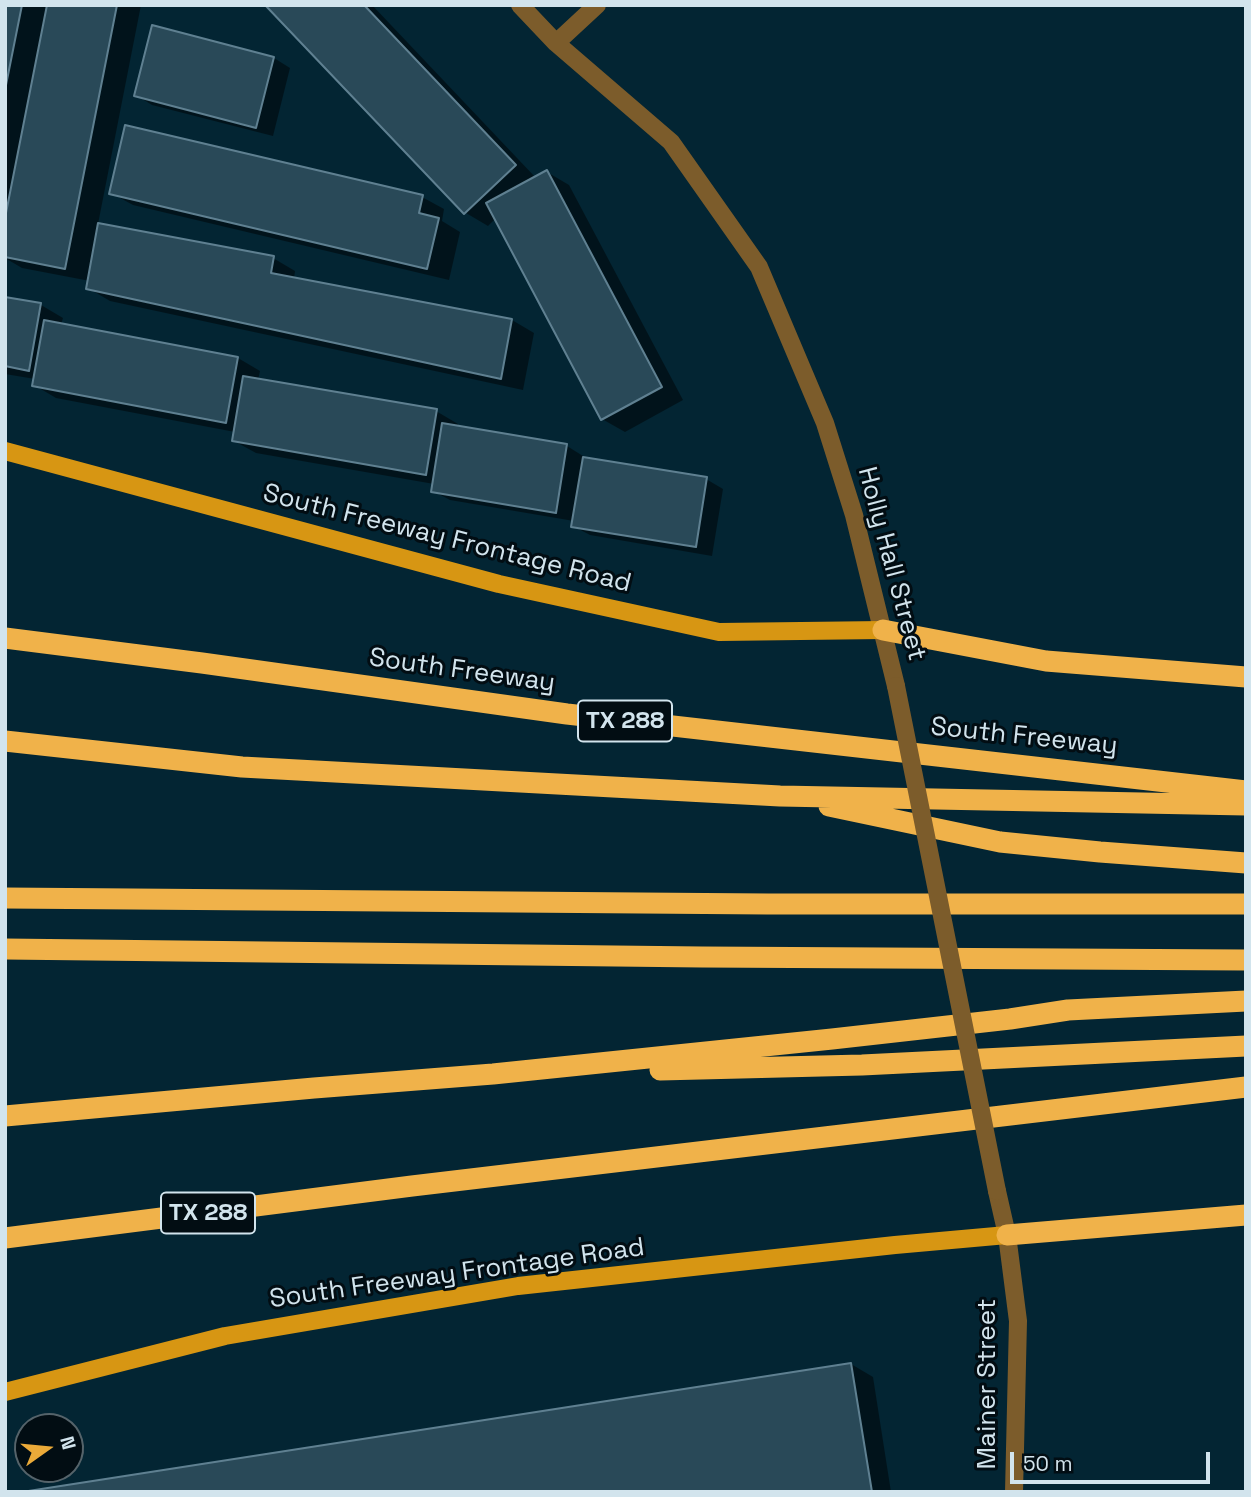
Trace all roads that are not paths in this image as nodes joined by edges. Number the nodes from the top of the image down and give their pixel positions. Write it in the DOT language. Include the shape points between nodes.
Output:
graph roads {
  1 [pos="520,5"];
  2 [pos="597,5"];
  3 [pos="556,43"];
  4 [pos="5,451"];
  5 [pos="883,630"];
  6 [pos="5,638"];
  7 [pos="1246,677"];
  8 [pos="5,741"];
  9 [pos="1246,791"];
  10 [pos="780,796"];
  11 [pos="1246,804"];
  12 [pos="1246,863"];
  13 [pos="5,898"];
  14 [pos="1246,904"];
  15 [pos="5,948"];
  16 [pos="1246,960"];
  17 [pos="1246,1001"];
  18 [pos="1246,1046"];
  19 [pos="493,1074"];
  20 [pos="1246,1087"];
  21 [pos="5,1116"];
  22 [pos="1246,1215"];
  23 [pos="1007,1235"];
  24 [pos="5,1238"];
  25 [pos="5,1392"];
  26 [pos="1014,1492"];
  1 -- 3 [label="street, Holly Hall Street"];
  2 -- 3 [label="street"];
  3 -- 5 [label="street, Holly Hall Street" via="671,142 759,267 825,423"];
  4 -- 5 [label="main road, South Freeway Frontage Road" via="499,584 719,632"];
  5 -- 7 [label="highway" via="1046,661"];
  5 -- 23 [label="street, Holly Hall Street, bridge"];
  6 -- 9 [label="highway, South Freeway / TX 288" via="567,714"];
  8 -- 10 [label="highway" via="242,767"];
  10 -- 11 [label="highway"];
  10 -- 12 [label="highway" via="1000,842"];
  13 -- 14 [label="highway"];
  15 -- 16 [label="highway"];
  17 -- 19 [label="highway" via="1068,1010"];
  18 -- 19 [label="highway" via="862,1065"];
  19 -- 21 [label="highway"];
  20 -- 24 [label="highway, TX 288"];
  22 -- 23 [label="highway"];
  23 -- 25 [label="main road, South Freeway Frontage Road" via="518,1286 225,1336"];
  23 -- 26 [label="street, Mainer Street" via="1018,1321"];
}
